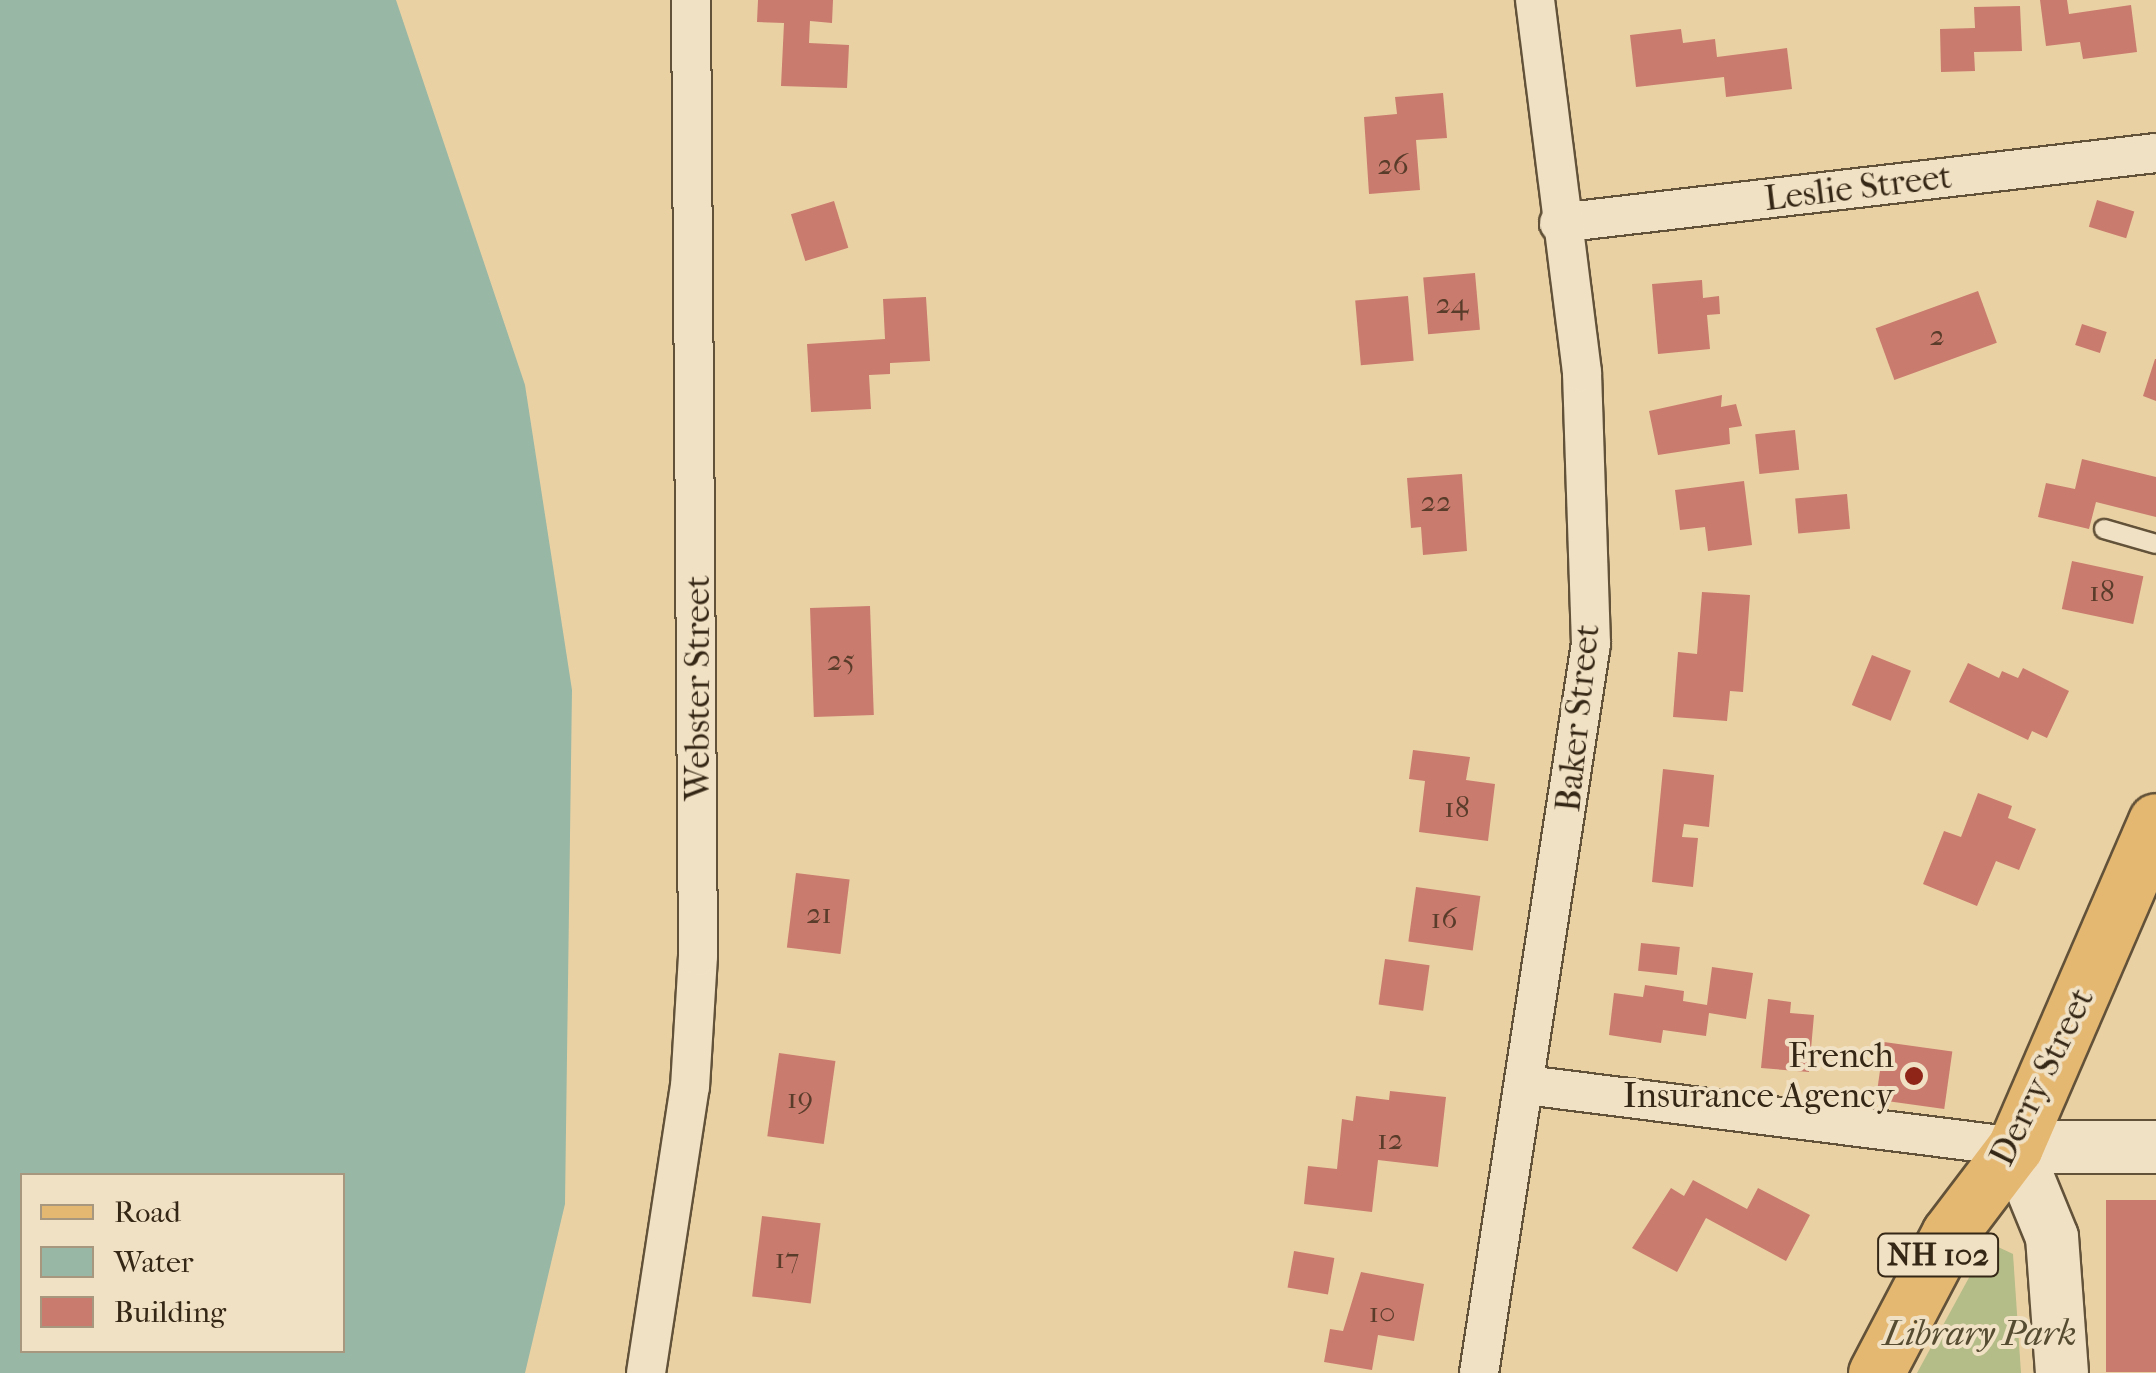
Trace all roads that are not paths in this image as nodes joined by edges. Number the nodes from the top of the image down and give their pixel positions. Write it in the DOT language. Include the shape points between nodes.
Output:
graph roads {
  1 [pos="691,0"];
  2 [pos="1535,0"];
  3 [pos="2156,154"];
  4 [pos="1559,224"];
  5 [pos="2104,529"];
  6 [pos="2156,544"];
  7 [pos="2156,821"];
  8 [pos="1526,1084"];
  9 [pos="2015,1147"];
  10 [pos="2156,1148"];
  11 [pos="646,1373"];
  12 [pos="1479,1373"];
  13 [pos="1876,1373"];
  14 [pos="2062,1373"];
  1 -- 11 [label="street, Webster Street" via="698,956 690,1087"];
  2 -- 4 [label="street, Baker Street"];
  3 -- 4 [label="street, Leslie Street"];
  4 -- 8 [label="street, Baker Street" via="1582,372 1591,644"];
  5 -- 6 [label="lane"];
  7 -- 9 [label="main road, Derry Street / NH 102" via="2131,906"];
  8 -- 9 [label="street"];
  8 -- 12 [label="street, Baker Street"];
  9 -- 10 [label="street"];
  9 -- 13 [label="main road, Derry Street / NH 102" via="1949,1234"];
  9 -- 14 [label="street" via="2052,1237"];
}
